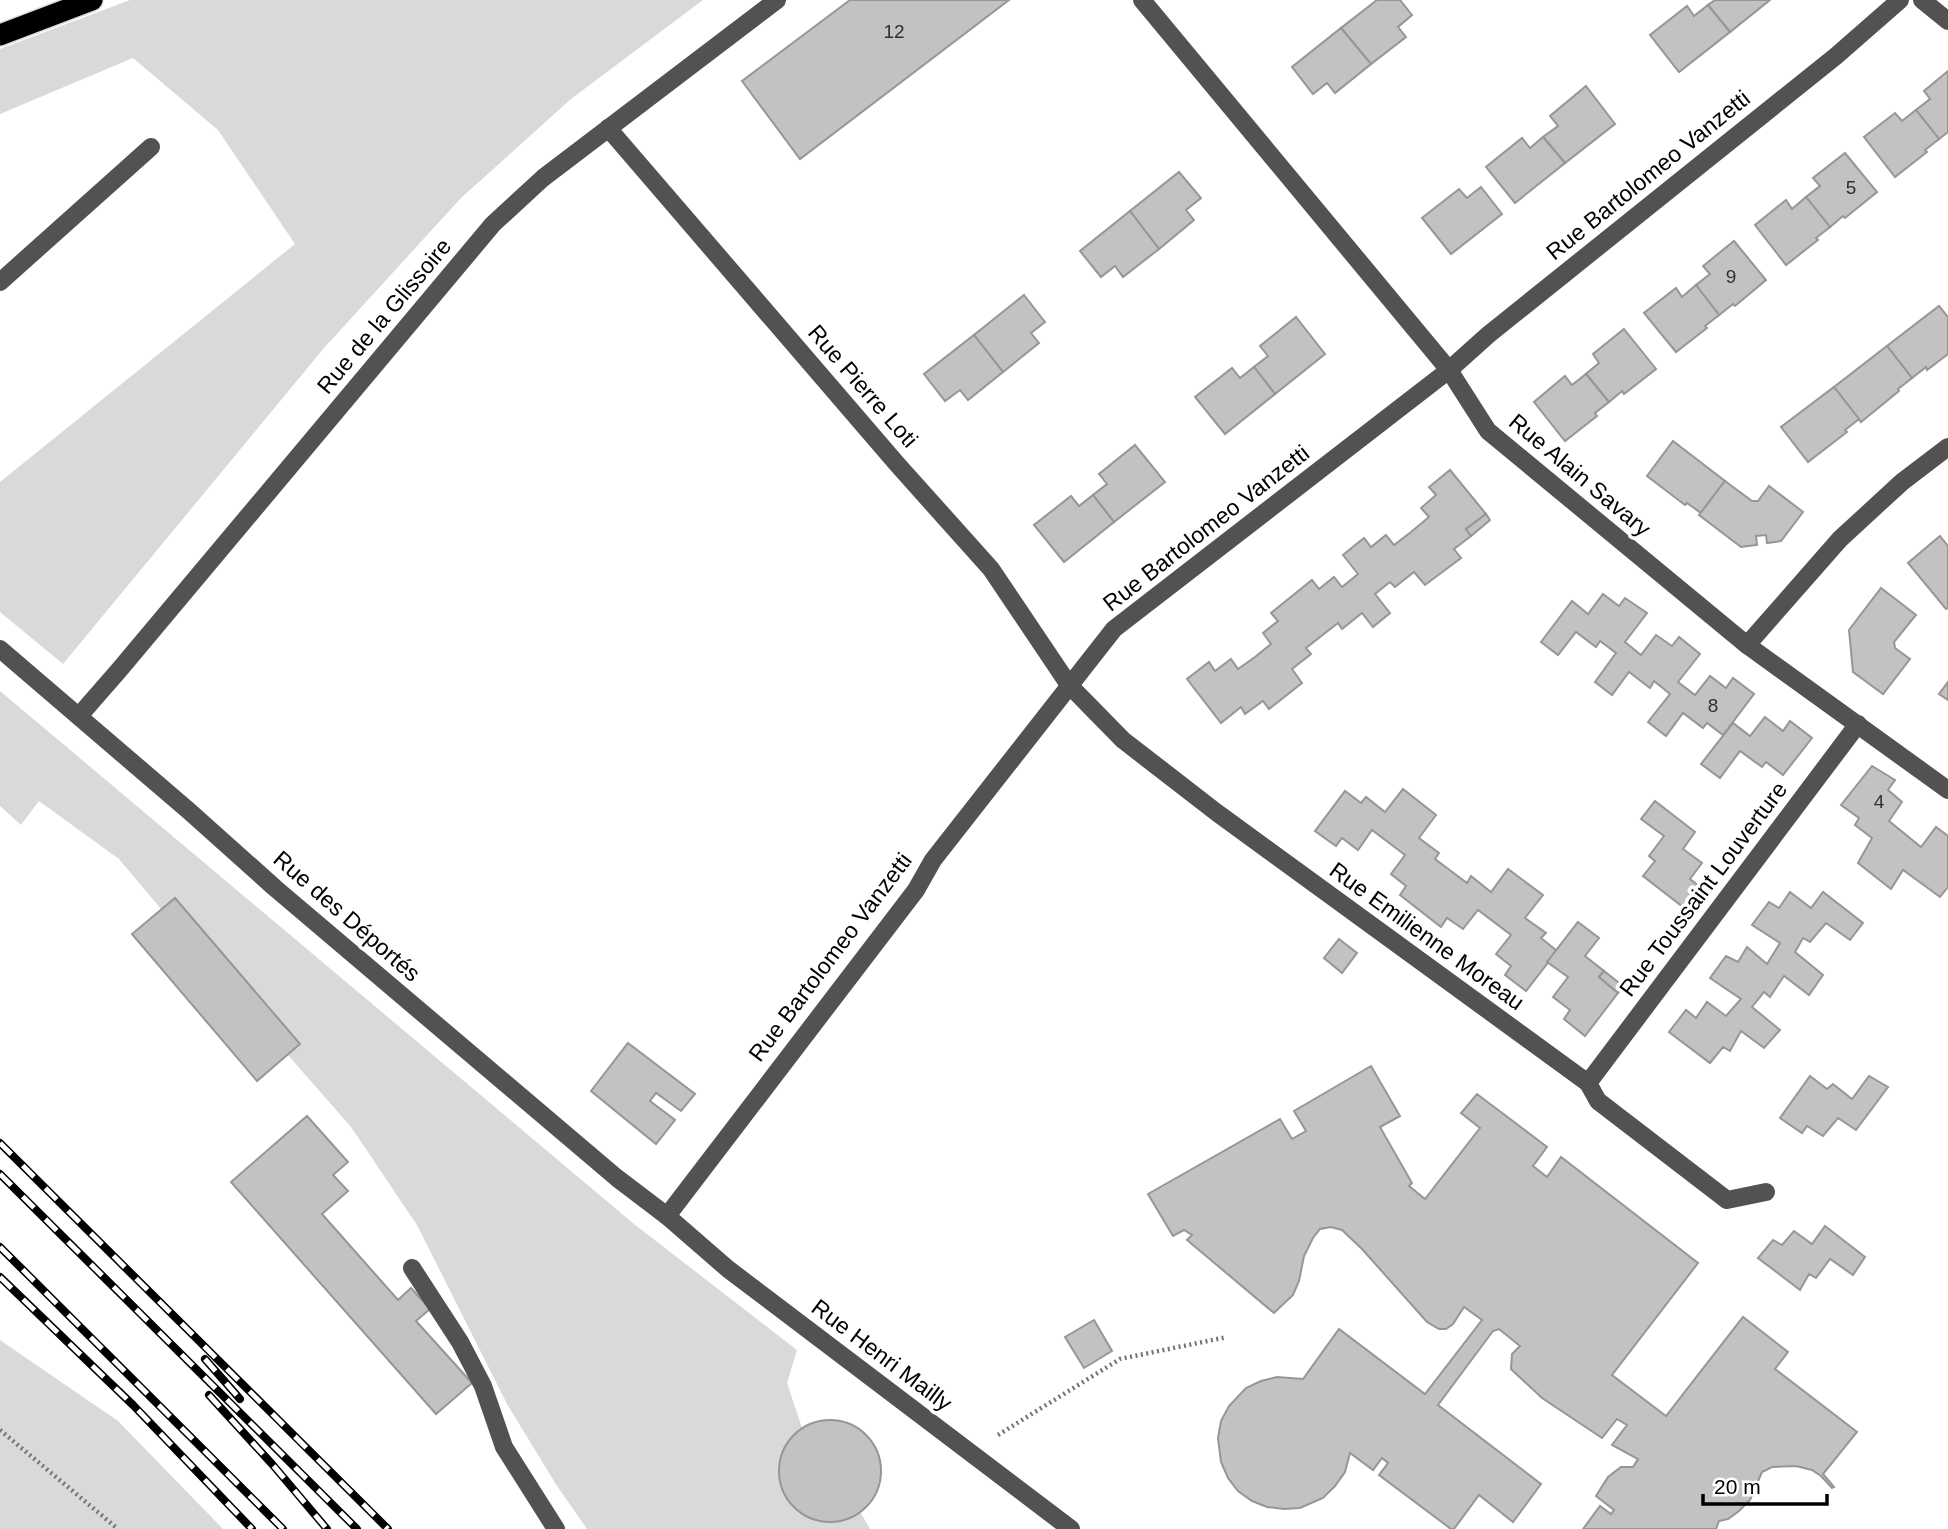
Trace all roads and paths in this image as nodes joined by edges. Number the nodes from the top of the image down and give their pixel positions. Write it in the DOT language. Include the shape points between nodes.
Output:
graph roads {
  1 [pos="92,0"];
  2 [pos="777,0"];
  3 [pos="1142,0"];
  4 [pos="1900,0"];
  5 [pos="1922,0"];
  6 [pos="1948,21"];
  7 [pos="0,35"];
  8 [pos="608,128"];
  9 [pos="151,147"];
  10 [pos="0,282"];
  11 [pos="1449,370"];
  12 [pos="1948,447"];
  13 [pos="1747,645"];
  14 [pos="0,649"];
  15 [pos="1069,685"];
  16 [pos="79,716"];
  17 [pos="1858,724"];
  18 [pos="1948,790"];
  19 [pos="1588,1083"];
  20 [pos="1766,1192"];
  21 [pos="667,1216"];
  22 [pos="412,1268"];
  23 [pos="1227,1337"];
  24 [pos="0,1430"];
  25 [pos="971,1454"];
  26 [pos="118,1529"];
  27 [pos="556,1529"];
  28 [pos="1071,1529"];
  1 -- 7 [label="highway"];
  2 -- 8 [label="street, Rue de la Glissoire"];
  3 -- 11 [label="street, Rue Alain Savary"];
  4 -- 11 [label="street, Rue Bartolomeo Vanzetti"];
  5 -- 6 [label="street"];
  8 -- 15 [label="street, Rue Pierre Loti" via="991,569"];
  8 -- 16 [label="street, Rue de la Glissoire" via="493,224"];
  9 -- 10 [label="street"];
  11 -- 13 [label="street, Rue Alain Savary" via="1488,431"];
  11 -- 15 [label="street, Rue Bartolomeo Vanzetti" via="1114,629"];
  12 -- 13 [label="street" via="1840,539"];
  13 -- 17 [label="street, Rue Alain Savary"];
  14 -- 16 [label="street, Rue des Déportés"];
  15 -- 19 [label="street, Rue Emilienne Moreau" via="1123,740 1195,796"];
  15 -- 21 [label="street, Rue Bartolomeo Vanzetti"];
  16 -- 21 [label="street, Rue des Déportés" via="307,915"];
  17 -- 18 [label="street, Rue Alain Savary"];
  17 -- 19 [label="street, Rue Toussaint Louverture"];
  19 -- 20 [label="street, Rue Emilienne Moreau" via="1598,1101 1727,1200"];
  21 -- 25 [label="street, Rue Henri Mailly" via="728,1269"];
  22 -- 27 [label="street" via="460,1342 483,1386 504,1447"];
  23 -- 25 [label="path" via="1120,1359"];
  24 -- 26 [label="path"];
  25 -- 28 [label="street, Rue Henri Mailly"];
}
